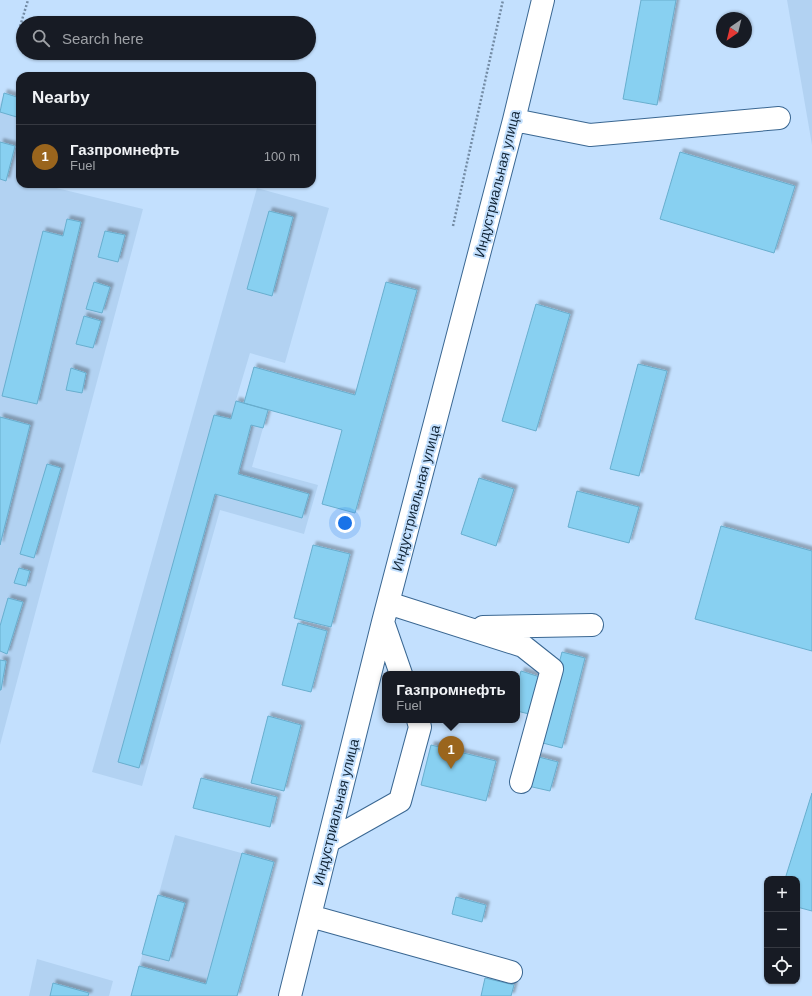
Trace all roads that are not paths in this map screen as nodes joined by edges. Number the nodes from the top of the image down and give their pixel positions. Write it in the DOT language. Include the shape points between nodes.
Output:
graph roads {
  1 [pos="543,0"];
  2 [pos="779,118"];
  3 [pos="514,120"];
  4 [pos="386,613"];
  5 [pos="592,626"];
  6 [pos="466,628"];
  7 [pos="401,671"];
  8 [pos="419,723"];
  9 [pos="521,782"];
  10 [pos="328,841"];
  11 [pos="310,916"];
  12 [pos="511,972"];
  13 [pos="290,996"];
  1 -- 3 [label="street, Индустриальная улица"];
  2 -- 3 [label="street" via="590,134"];
  3 -- 4 [label="street, Индустриальная улица"];
  4 -- 6 [label="street"];
  4 -- 7 [label="street"];
  4 -- 10 [label="street, Индустриальная улица"];
  5 -- 6 [label="street"];
  6 -- 9 [label="street" via="523,646 552,669"];
  8 -- 10 [label="street" via="420,727 400,801"];
  10 -- 11 [label="street, Индустриальная улица"];
  11 -- 12 [label="street"];
  11 -- 13 [label="street, Индустриальная улица"];
}
